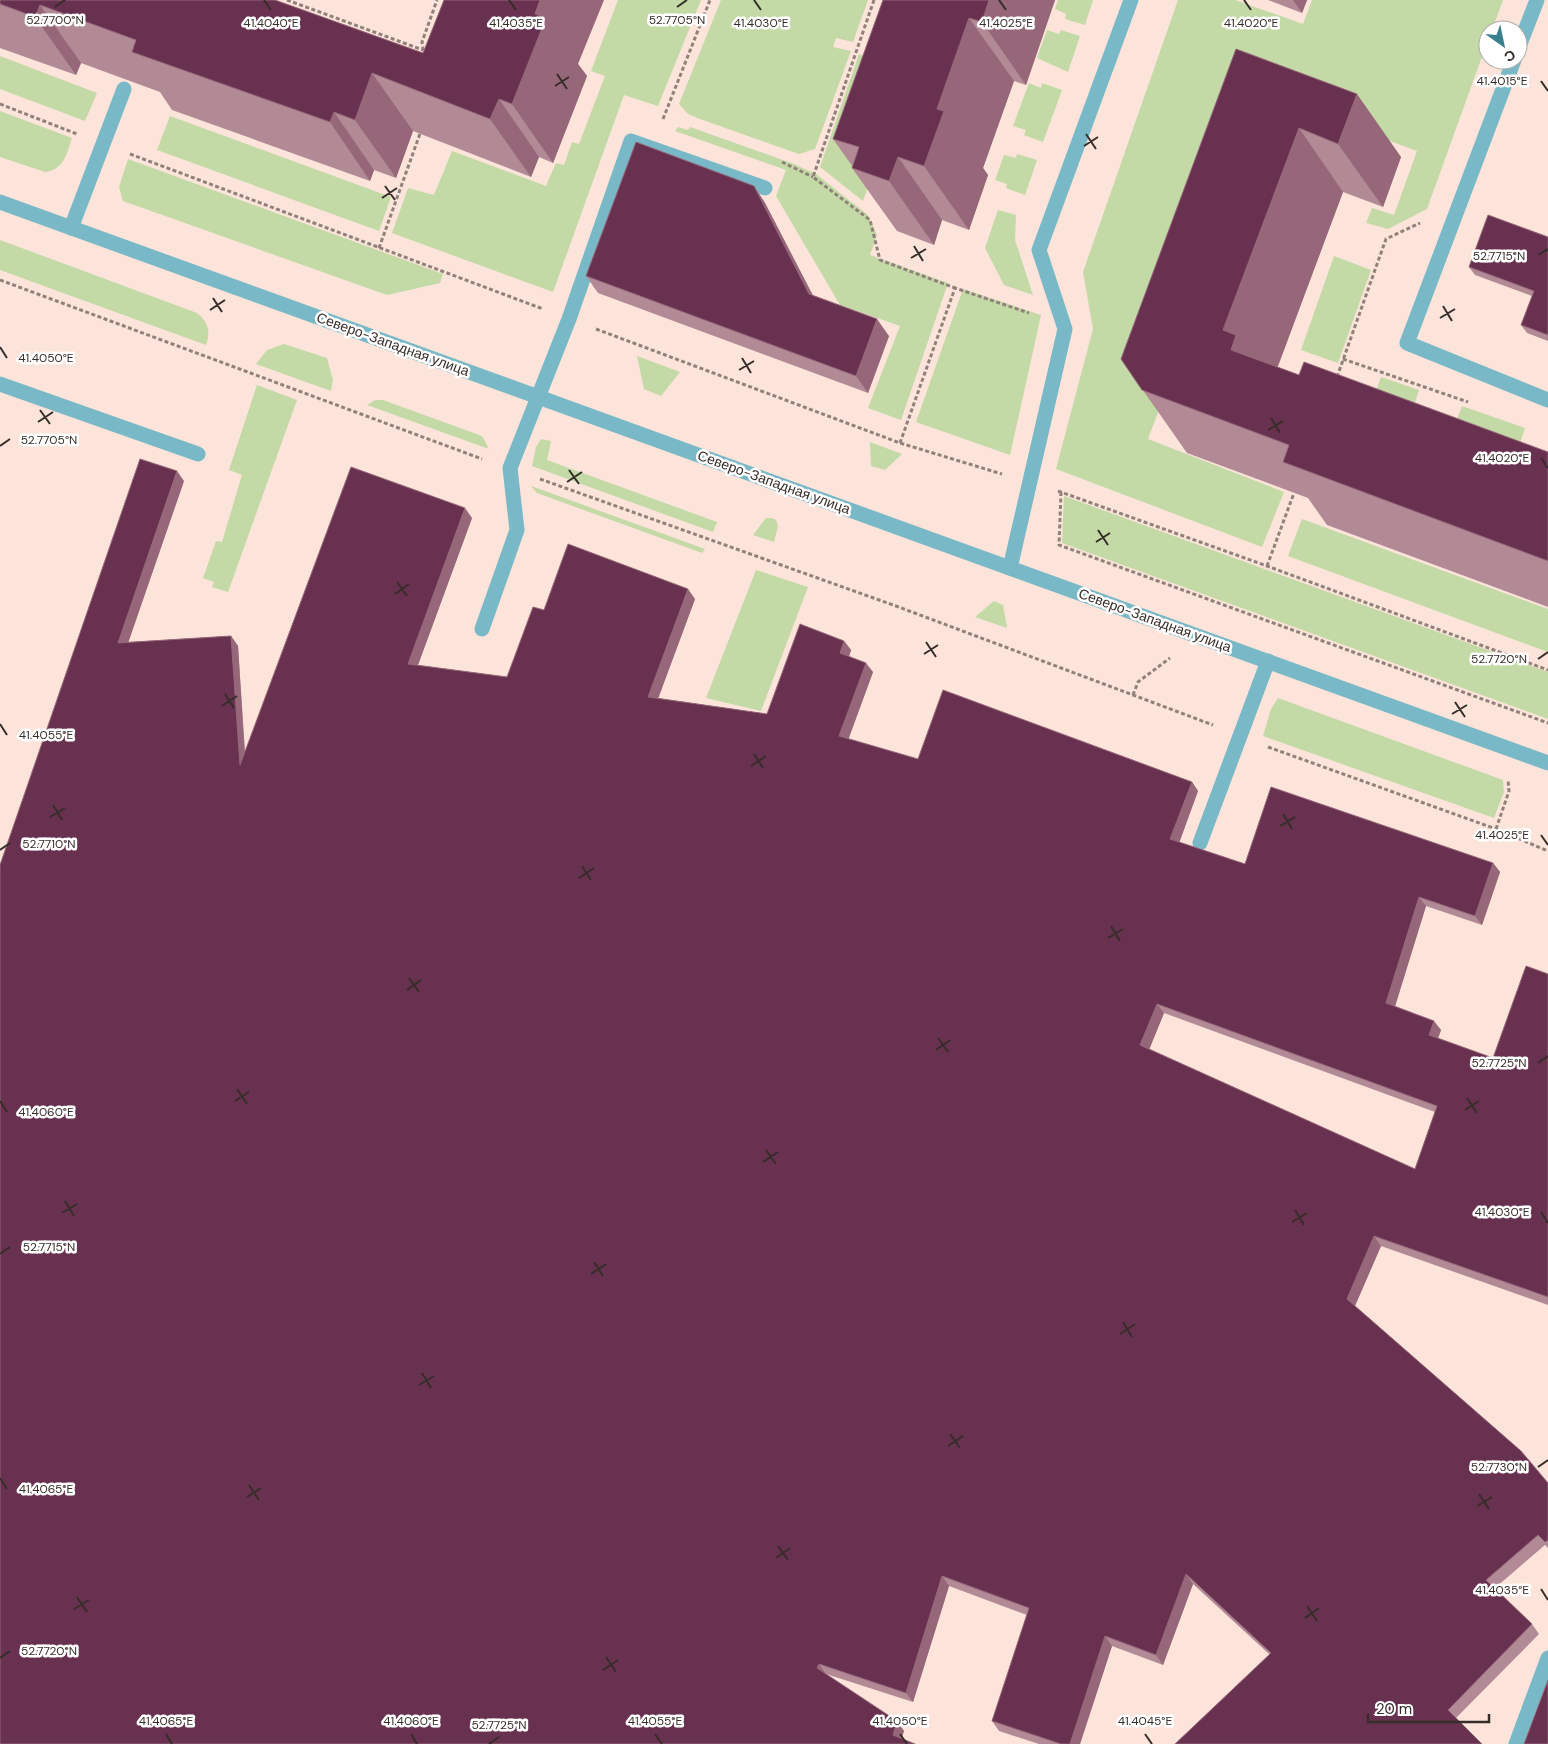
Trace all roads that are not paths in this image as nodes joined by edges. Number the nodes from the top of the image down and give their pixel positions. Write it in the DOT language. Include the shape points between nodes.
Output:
graph roads {
  1 [pos="1131,0"];
  2 [pos="1536,0"];
  3 [pos="1528,22"];
  4 [pos="1510,70"];
  5 [pos="124,89"];
  6 [pos="765,188"];
  7 [pos="0,202"];
  8 [pos="71,228"];
  9 [pos="0,384"];
  10 [pos="539,396"];
  11 [pos="1548,400"];
  12 [pos="198,454"];
  13 [pos="1010,568"];
  14 [pos="482,629"];
  15 [pos="1268,661"];
  16 [pos="1548,763"];
  17 [pos="1200,843"];
  18 [pos="1548,1658"];
  19 [pos="1516,1744"];
  1 -- 13 [label="street" via="1040,250 1065,329"];
  2 -- 3 [label="street"];
  4 -- 11 [label="street" via="1407,343"];
  5 -- 8 [label="street"];
  6 -- 10 [label="street" via="631,141"];
  7 -- 8 [label="street, Северо-Западная улица"];
  8 -- 10 [label="street, Северо-Западная улица"];
  9 -- 12 [label="street"];
  10 -- 13 [label="street, Северо-Западная улица"];
  10 -- 14 [label="street" via="510,468 517,530"];
  13 -- 15 [label="street, Северо-Западная улица"];
  15 -- 16 [label="street, Северо-Западная улица"];
  15 -- 17 [label="street"];
  18 -- 19 [label="street"];
}
